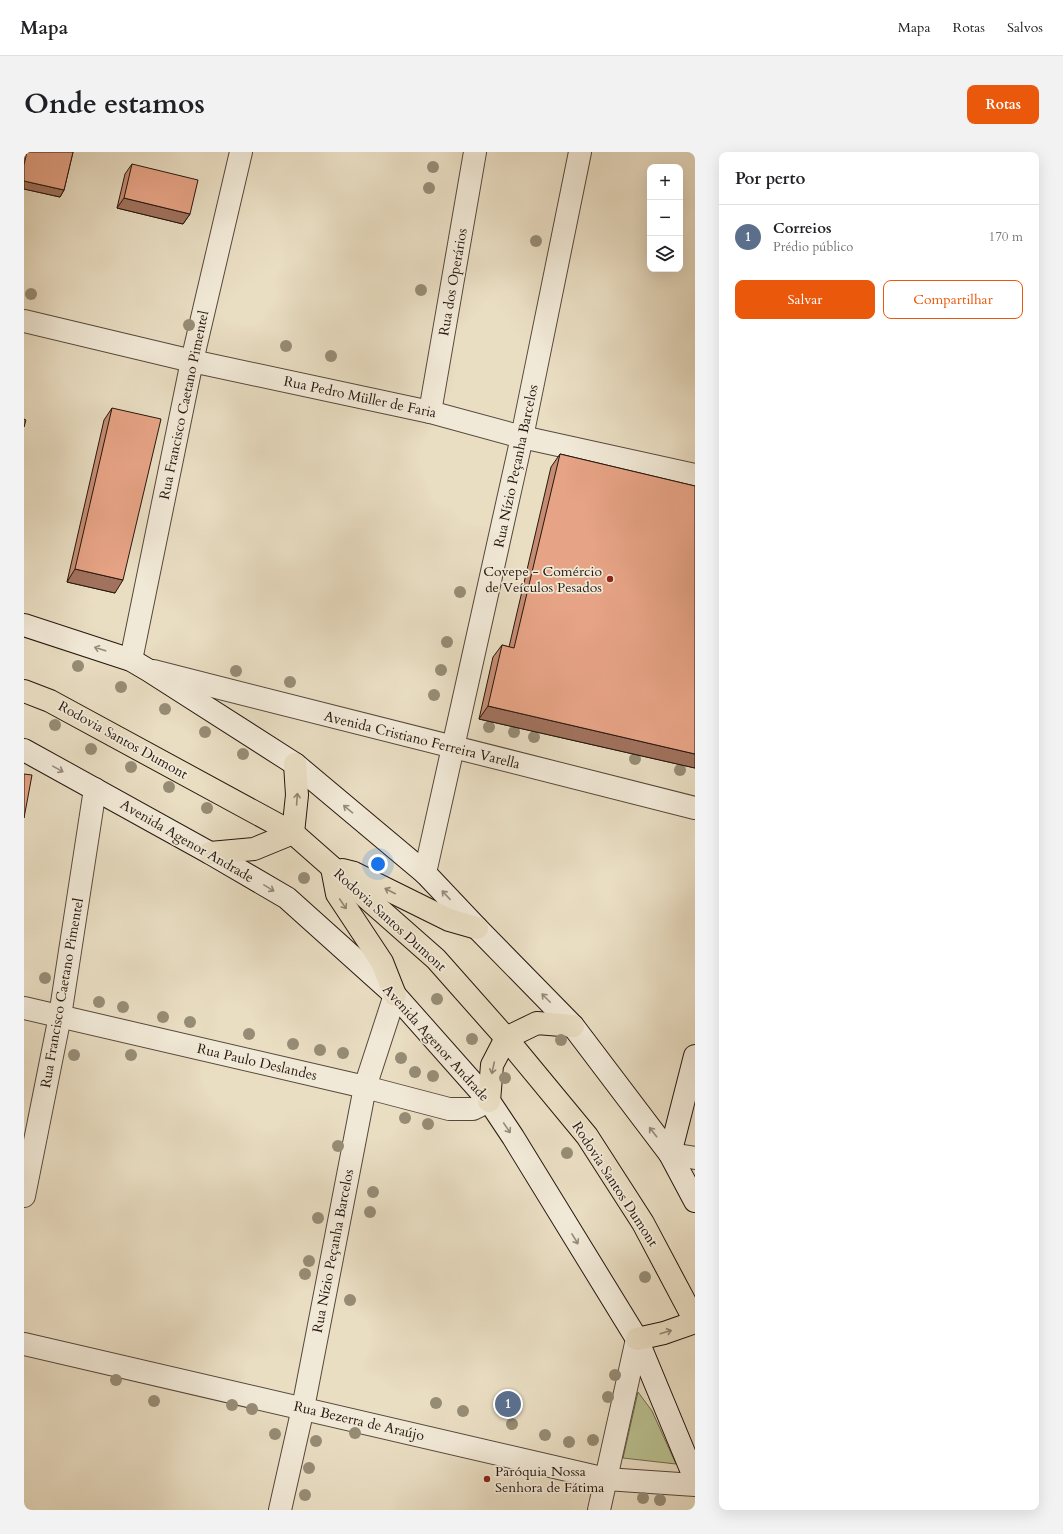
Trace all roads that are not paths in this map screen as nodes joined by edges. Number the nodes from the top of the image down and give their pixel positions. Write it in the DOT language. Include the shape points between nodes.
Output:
graph roads {
  1 [pos="241,152"];
  2 [pos="475,152"];
  3 [pos="580,152"];
  4 [pos="24,320"];
  5 [pos="192,361"];
  6 [pos="430,412"];
  7 [pos="522,437"];
  8 [pos="695,475"];
  9 [pos="24,625"];
  10 [pos="140,665"];
  11 [pos="24,691"];
  12 [pos="454,748"];
  13 [pos="24,750"];
  14 [pos="295,764"];
  15 [pos="95,789"];
  16 [pos="695,808"];
  17 [pos="293,833"];
  18 [pos="210,853"];
  19 [pos="332,868"];
  20 [pos="426,873"];
  21 [pos="477,928"];
  22 [pos="395,995"];
  23 [pos="24,1008"];
  24 [pos="60,1016"];
  25 [pos="573,1026"];
  26 [pos="506,1038"];
  27 [pos="695,1056"];
  28 [pos="364,1087"];
  29 [pos="489,1101"];
  30 [pos="670,1154"];
  31 [pos="695,1158"];
  32 [pos="24,1196"];
  33 [pos="695,1201"];
  34 [pos="695,1321"];
  35 [pos="637,1339"];
  36 [pos="24,1344"];
  37 [pos="302,1408"];
  38 [pos="606,1479"];
  39 [pos="695,1480"];
  40 [pos="695,1485"];
  41 [pos="280,1510"];
  42 [pos="599,1510"];
  1 -- 5 [label="street, Rua Francisco Caetano Pimentel"];
  2 -- 6 [label="street, Rua dos Operários"];
  3 -- 7 [label="street, Rua Nízio Peçanha Barcelos"];
  4 -- 5 [label="street, Rua Pedro Müller de Faria"];
  5 -- 6 [label="street, Rua Pedro Müller de Faria"];
  5 -- 10 [label="street, Rua Francisco Caetano Pimentel"];
  6 -- 7 [label="street, Rua Pedro Müller de Faria"];
  7 -- 8 [label="street, Rua Pedro Müller de Faria"];
  7 -- 12 [label="street, Rua Nízio Peçanha Barcelos"];
  10 -- 9 [label="street, one-way"];
  10 -- 12 [label="street, Avenida Cristiano Ferreira Varella"];
  10 -- 14 [label="street"];
  11 -- 17 [label="highway, Rodovia Santos Dumont" via="50,701"];
  12 -- 16 [label="street, Avenida Cristiano Ferreira Varella"];
  12 -- 20 [label="street, Rua Nízio Peçanha Barcelos"];
  13 -- 15 [label="street, Avenida Agenor Andrade, one-way"];
  17 -- 14 [label="highway, one-way" via="297,795"];
  20 -- 14 [label="street, one-way"];
  15 -- 18 [label="street, Avenida Agenor Andrade"];
  15 -- 24 [label="street, Rua Francisco Caetano Pimentel"];
  17 -- 18 [label="highway" via="254,849"];
  17 -- 19 [label="highway, Rodovia Santos Dumont"];
  18 -- 22 [label="street, Avenida Agenor Andrade, one-way" via="287,898"];
  21 -- 19 [label="highway, one-way" via="449,920 354,873"];
  19 -- 22 [label="highway, one-way" via="337,894 382,962"];
  19 -- 26 [label="highway, Rodovia Santos Dumont" via="436,959"];
  21 -- 20 [label="street, one-way"];
  25 -- 21 [label="street, one-way"];
  22 -- 28 [label="street, Rua Nízio Peçanha Barcelos"];
  22 -- 29 [label="street, Avenida Agenor Andrade"];
  23 -- 24 [label="street, Rua Paulo Deslandes"];
  24 -- 28 [label="street, Rua Paulo Deslandes"];
  24 -- 32 [label="street, Rua Francisco Caetano Pimentel"];
  25 -- 26 [label="highway" via="537,1023"];
  30 -- 25 [label="street, one-way"];
  26 -- 29 [label="highway, one-way" via="492,1065"];
  26 -- 34 [label="highway, Rodovia Santos Dumont" via="587,1136 643,1223"];
  27 -- 30 [label="street"];
  28 -- 29 [label="street, Rua Paulo Deslandes" via="449,1109 473,1109"];
  28 -- 37 [label="street, Rua Nízio Peçanha Barcelos"];
  29 -- 35 [label="street, Avenida Agenor Andrade, one-way"];
  30 -- 31 [label="street"];
  30 -- 33 [label="street"];
  35 -- 34 [label="highway, one-way" via="664,1333"];
  35 -- 38 [label="street"];
  35 -- 39 [label="street, Avenida Agenor Andrade"];
  36 -- 37 [label="street, Rua Bezerra de Araújo"];
  37 -- 38 [label="street, Rua Bezerra de Araújo"];
  37 -- 41 [label="street, Rua Nízio Peçanha Barcelos"];
  38 -- 40 [label="street, Rua Bezerra de Araújo"];
  38 -- 42 [label="street"];
}
